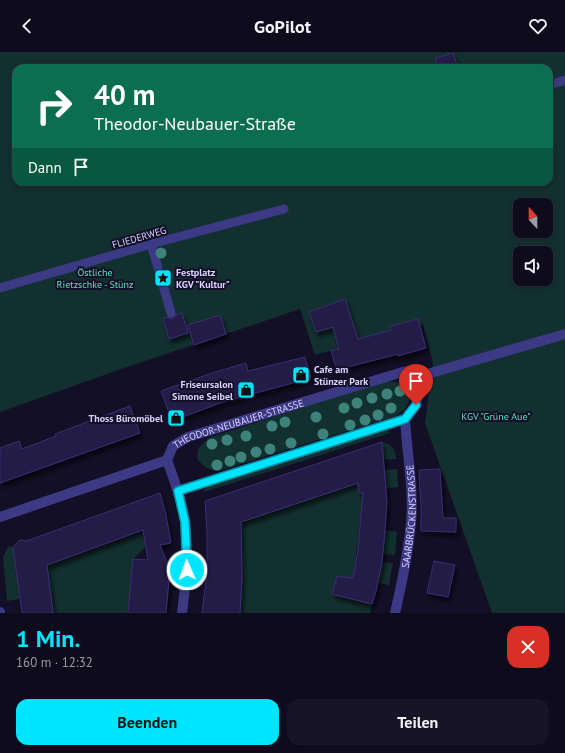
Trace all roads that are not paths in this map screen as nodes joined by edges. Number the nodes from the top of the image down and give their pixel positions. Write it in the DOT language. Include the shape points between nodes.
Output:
graph roads {
  1 [pos="565,80"];
  2 [pos="553,84"];
  3 [pos="284,209"];
  4 [pos="151,244"];
  5 [pos="0,288"];
  6 [pos="171,313"];
  7 [pos="565,334"];
  8 [pos="417,376"];
  9 [pos="405,419"];
  10 [pos="167,460"];
  11 [pos="178,491"];
  12 [pos="0,517"];
  13 [pos="182,613"];
  14 [pos="395,613"];
  1 -- 2 [label="lane"];
  3 -- 4 [label="lane, FLIEDERWEG"];
  4 -- 5 [label="lane, FLIEDERWEG"];
  4 -- 6 [label="lane"];
  7 -- 8 [label="street, THEODOR-NEUBAUER-STRASSE"];
  8 -- 9 [label="street" via="419,388 416,405"];
  8 -- 10 [label="street, THEODOR-NEUBAUER-STRASSE" via="406,371 188,437 173,446"];
  9 -- 11 [label="street"];
  9 -- 14 [label="street, SAARBRÜCKENSTRASSE" via="410,466 411,522"];
  10 -- 11 [label="street"];
  10 -- 12 [label="street, THEODOR-NEUBAUER-STRASSE"];
  11 -- 13 [label="street" via="185,522 187,570"];
}
